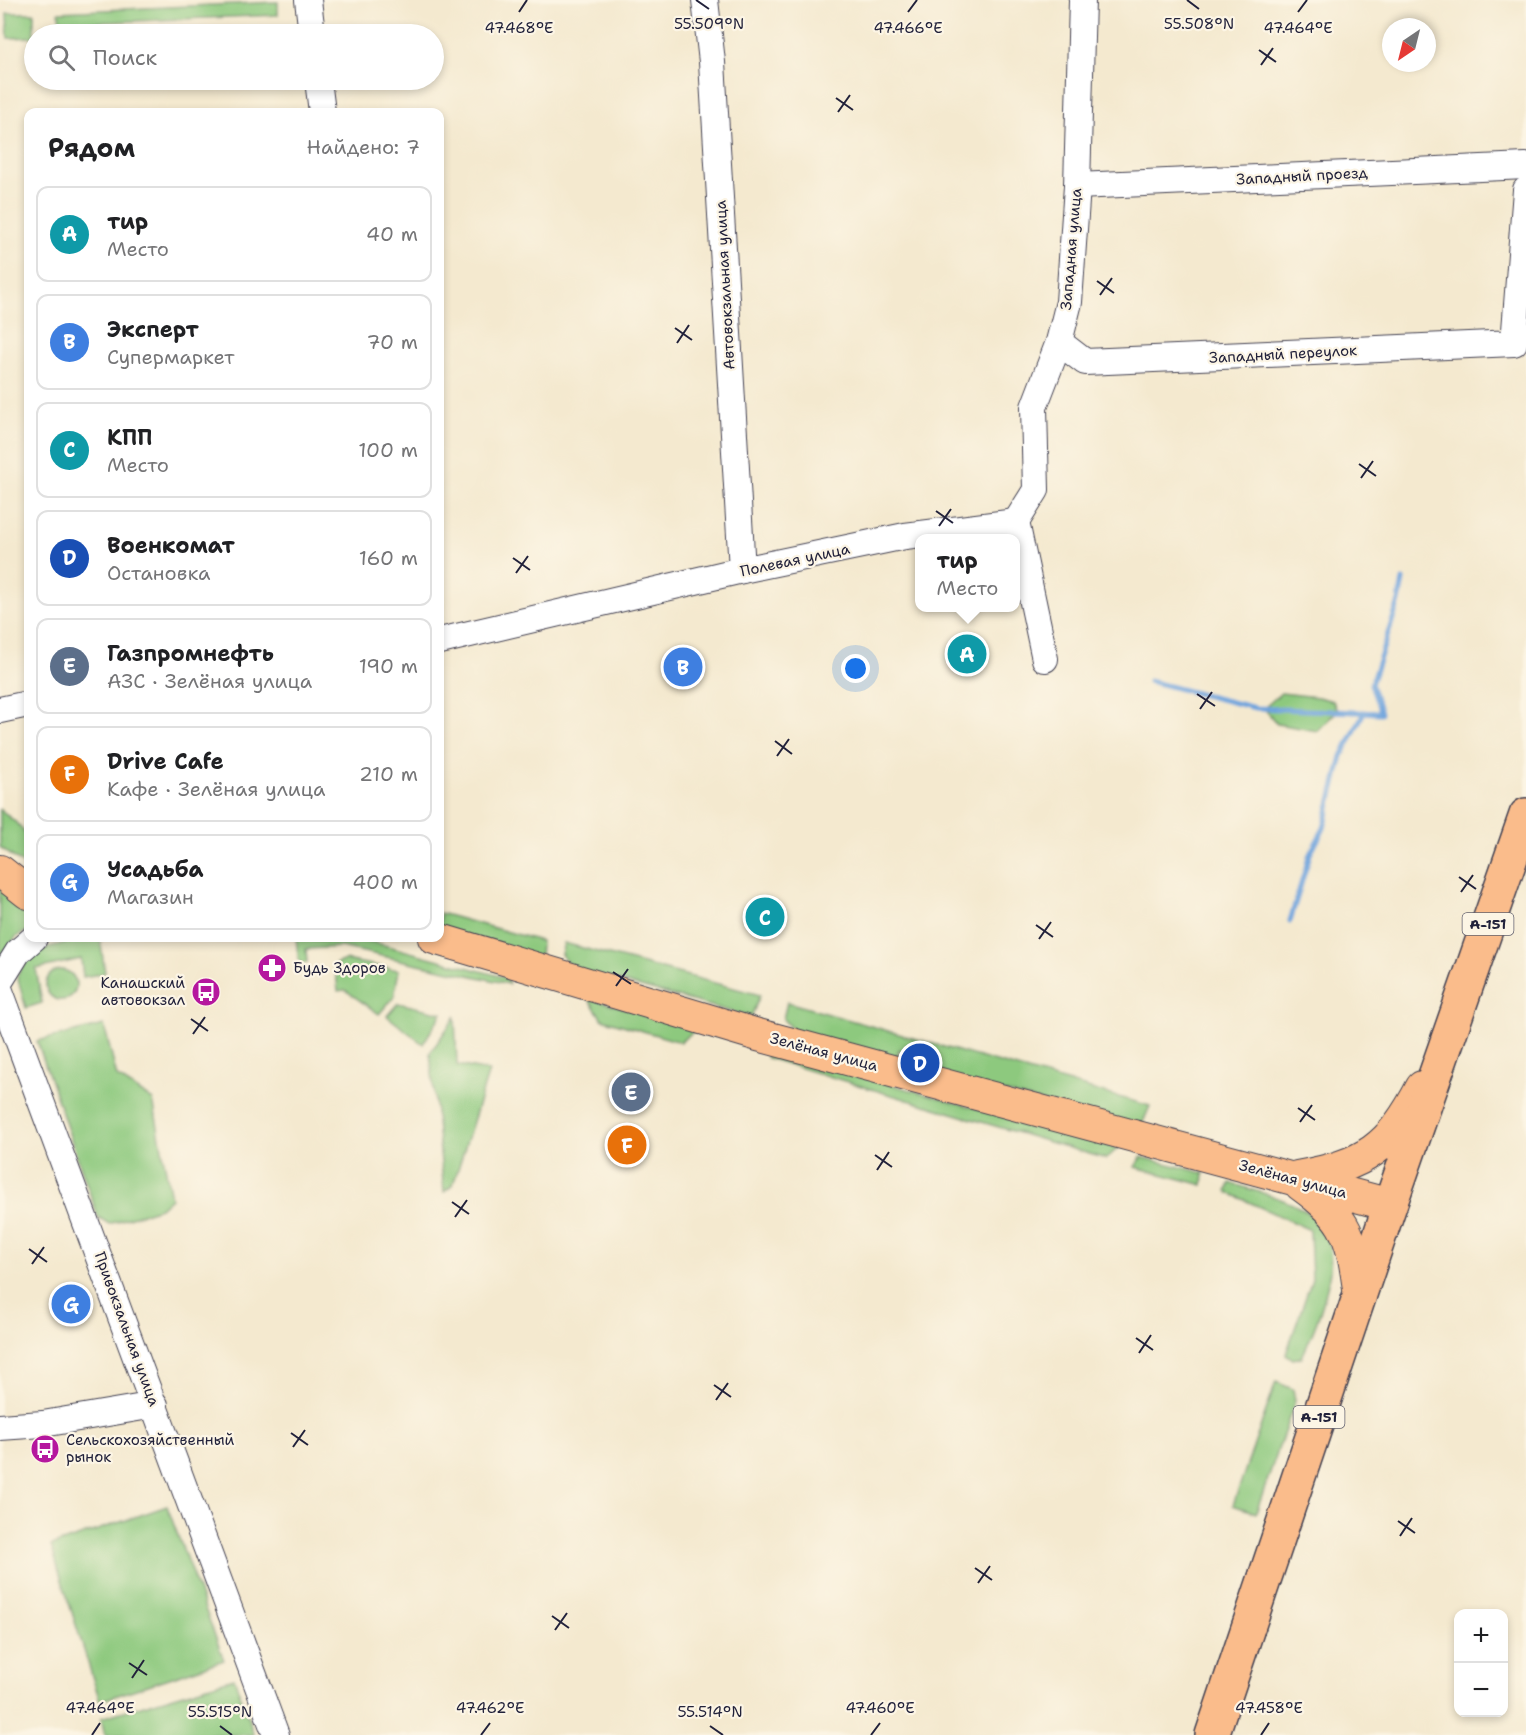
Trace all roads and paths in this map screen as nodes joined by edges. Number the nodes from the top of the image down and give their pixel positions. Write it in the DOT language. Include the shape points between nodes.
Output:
graph roads {
  1 [pos="308,0"];
  2 [pos="705,0"];
  3 [pos="1082,0"];
  4 [pos="311,24"];
  5 [pos="319,90"];
  6 [pos="322,108"];
  7 [pos="1526,166"];
  8 [pos="1077,186"];
  9 [pos="1526,190"];
  10 [pos="1059,342"];
  11 [pos="1016,522"];
  12 [pos="922,534"];
  13 [pos="1019,534"];
  14 [pos="915,535"];
  15 [pos="1020,541"];
  16 [pos="742,570"];
  17 [pos="444,640"];
  18 [pos="1045,659"];
  19 [pos="24,705"];
  20 [pos="0,710"];
  21 [pos="1526,814"];
  22 [pos="0,871"];
  23 [pos="24,890"];
  24 [pos="444,941"];
  25 [pos="29,942"];
  26 [pos="0,981"];
  27 [pos="0,991"];
  28 [pos="1450,1033"];
  29 [pos="1290,1178"];
  30 [pos="1390,1205"];
  31 [pos="1360,1296"];
  32 [pos="155,1406"];
  33 [pos="0,1427"];
  34 [pos="276,1735"];
  35 [pos="1212,1735"];
  1 -- 4 [label="street"];
  2 -- 16 [label="street, Автовокзальная улица"];
  3 -- 8 [label="street, Западная улица"];
  5 -- 6 [label="street"];
  7 -- 8 [label="street, Западный проезд"];
  8 -- 10 [label="street, Западная улица" via="1069,302"];
  9 -- 10 [label="street, Западный переулок" via="1514,343 1085,362"];
  10 -- 11 [label="street, Западная улица" via="1034,407 1036,490"];
  11 -- 12 [label="street, Полевая улица"];
  11 -- 13 [label="street"];
  14 -- 16 [label="street, Полевая улица"];
  15 -- 18 [label="street"];
  16 -- 17 [label="street, Полевая улица"];
  19 -- 20 [label="street"];
  21 -- 28 [label="highway, А-151"];
  22 -- 23 [label="main road"];
  24 -- 29 [label="main road, Зелёная улица" via="758,1035"];
  25 -- 26 [label="street" via="18,952"];
  27 -- 32 [label="street, Привокзальная улица"];
  28 -- 29 [label="main road" via="1407,1114 1390,1137 1352,1164"];
  28 -- 30 [label="highway, А-151"];
  29 -- 30 [label="main road, Зелёная улица"];
  29 -- 31 [label="main road" via="1320,1199 1346,1228"];
  30 -- 31 [label="highway, А-151"];
  31 -- 35 [label="highway, А-151"];
  32 -- 33 [label="street"];
  32 -- 34 [label="street, Привокзальная улица"];
}
